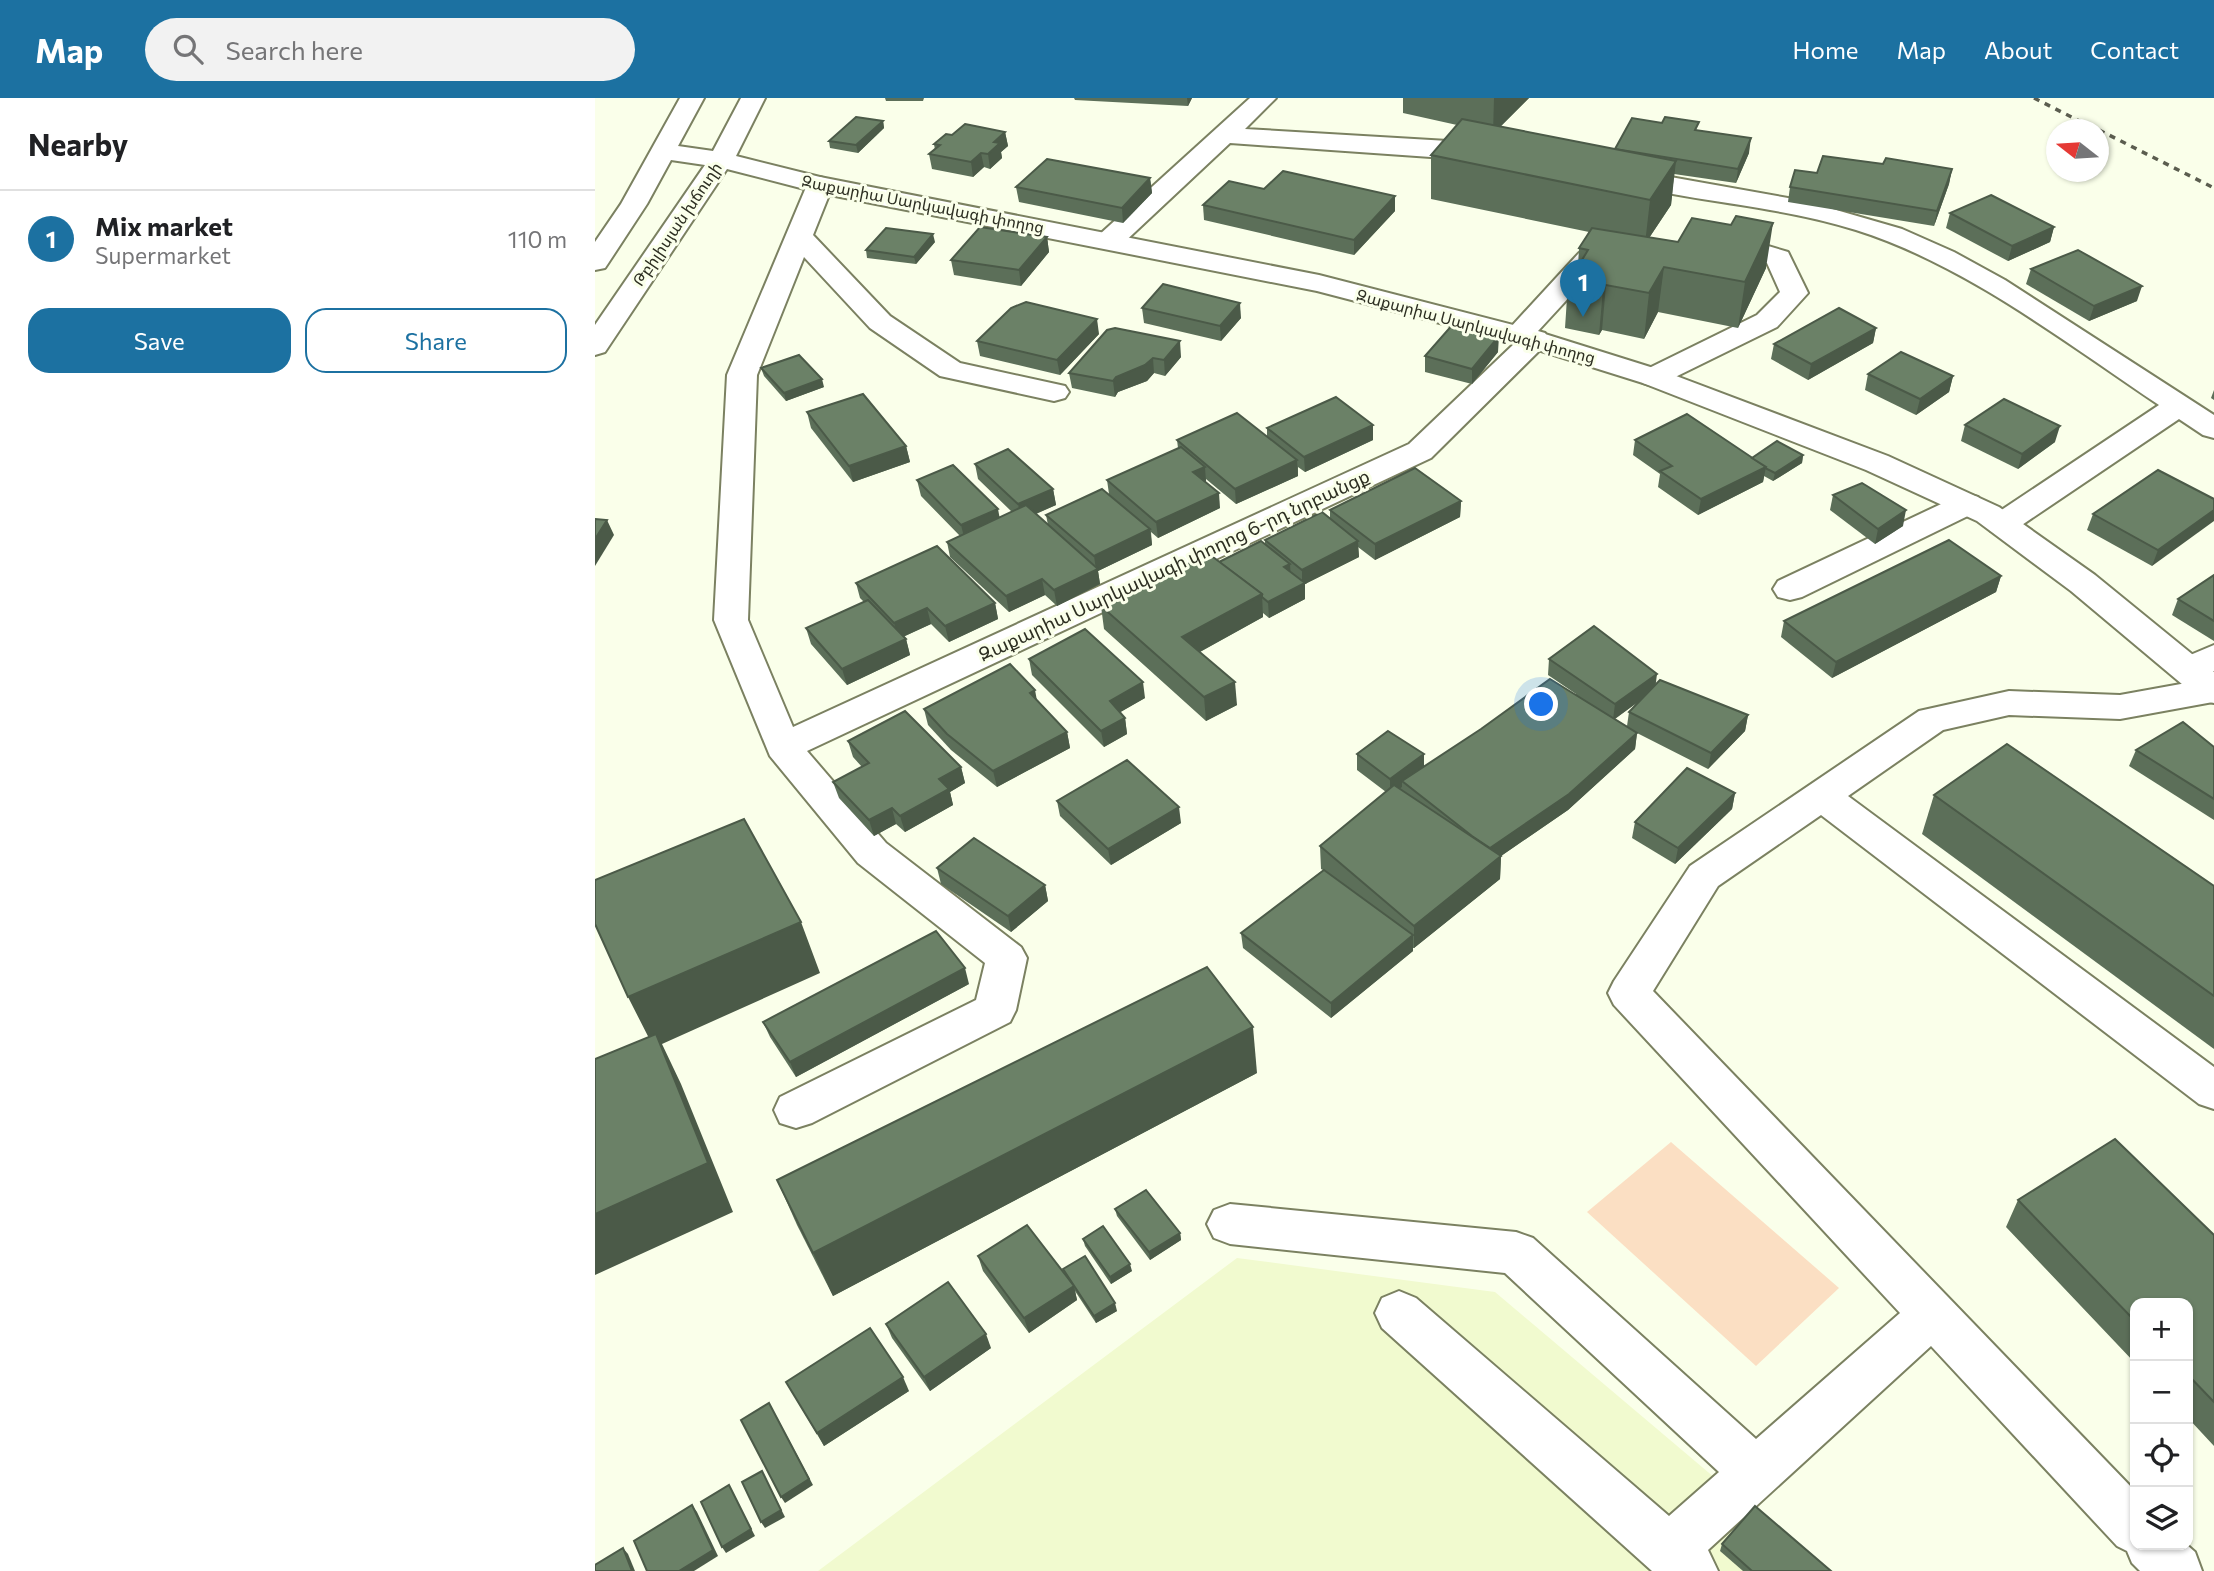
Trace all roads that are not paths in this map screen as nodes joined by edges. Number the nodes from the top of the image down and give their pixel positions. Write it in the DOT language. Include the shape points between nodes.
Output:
graph roads {
  1 [pos="692,98"];
  2 [pos="753,98"];
  3 [pos="1263,98"];
  4 [pos="1225,135"];
  5 [pos="661,151"];
  6 [pos="1519,159"];
  7 [pos="721,160"];
  8 [pos="1600,173"];
  9 [pos="820,185"];
  10 [pos="799,236"];
  11 [pos="1109,240"];
  12 [pos="1688,249"];
  13 [pos="1646,258"];
  14 [pos="595,262"];
  15 [pos="1527,337"];
  16 [pos="595,346"];
  17 [pos="1653,377"];
  18 [pos="1054,392"];
  19 [pos="2179,405"];
  20 [pos="2214,429"];
  21 [pos="1967,504"];
  22 [pos="2002,524"];
  23 [pos="1790,589"];
  24 [pos="2207,677"];
  25 [pos="783,747"];
  26 [pos="1821,795"];
  27 [pos="2214,1091"];
  28 [pos="796,1110"];
  29 [pos="1230,1224"];
  30 [pos="1399,1313"];
  31 [pos="1933,1314"];
  32 [pos="1756,1473"];
  33 [pos="2130,1523"];
  34 [pos="2156,1550"];
  35 [pos="1681,1561"];
  36 [pos="2176,1571"];
  1 -- 5 [label="street"];
  2 -- 7 [label="street, Թբիլիսյան խճուղի"];
  3 -- 4 [label="street"];
  4 -- 6 [label="street" via="1465,149"];
  4 -- 11 [label="street"];
  5 -- 7 [label="street, Զաքարիա Սարկավագի փողոց"];
  5 -- 14 [label="street" via="634,204"];
  7 -- 9 [label="street, Զաքարիա Սարկավագի փողոց"];
  7 -- 16 [label="street, Թբիլիսյան խճուղի"];
  8 -- 19 [label="street" via="1815,212 1908,241 2010,295"];
  9 -- 10 [label="street"];
  9 -- 11 [label="street, Զաքարիա Սարկավագի փողոց"];
  10 -- 18 [label="street" via="880,322 950,370"];
  10 -- 25 [label="street" via="742,375 731,620"];
  11 -- 15 [label="street, Զաքարիա Սարկավագի փողոց" via="1318,283"];
  12 -- 17 [label="street" via="1711,244 1748,248 1778,258 1794,293 1767,321"];
  13 -- 15 [label="street, Զաքարիա Սարկավագի փողոց 6-րդ նրբանցք" via="1590,258"];
  15 -- 17 [label="street, Զաքարիա Սարկավագի փողոց"];
  15 -- 25 [label="street, Զաքարիա Սարկավագի փողոց 6-րդ նրբանցք" via="1420,451"];
  17 -- 21 [label="street, Զաքարիա Սարկավագի փողոց" via="1877,463"];
  19 -- 20 [label="street"];
  19 -- 22 [label="street"];
  21 -- 22 [label="street, Զաքարիա Սարկավագի փողոց"];
  21 -- 23 [label="street"];
  22 -- 24 [label="street, Զաքարիա Սարկավագի փողոց"];
  24 -- 26 [label="street" via="2120,707 2009,703 1932,720"];
  25 -- 28 [label="street" via="872,853 1007,958 995,1010"];
  26 -- 27 [label="street"];
  26 -- 31 [label="street" via="1704,876 1629,993"];
  29 -- 32 [label="street" via="1516,1253"];
  30 -- 35 [label="street"];
  31 -- 32 [label="street"];
  31 -- 33 [label="street"];
  32 -- 35 [label="street"];
  34 -- 36 [label="street"];
}
